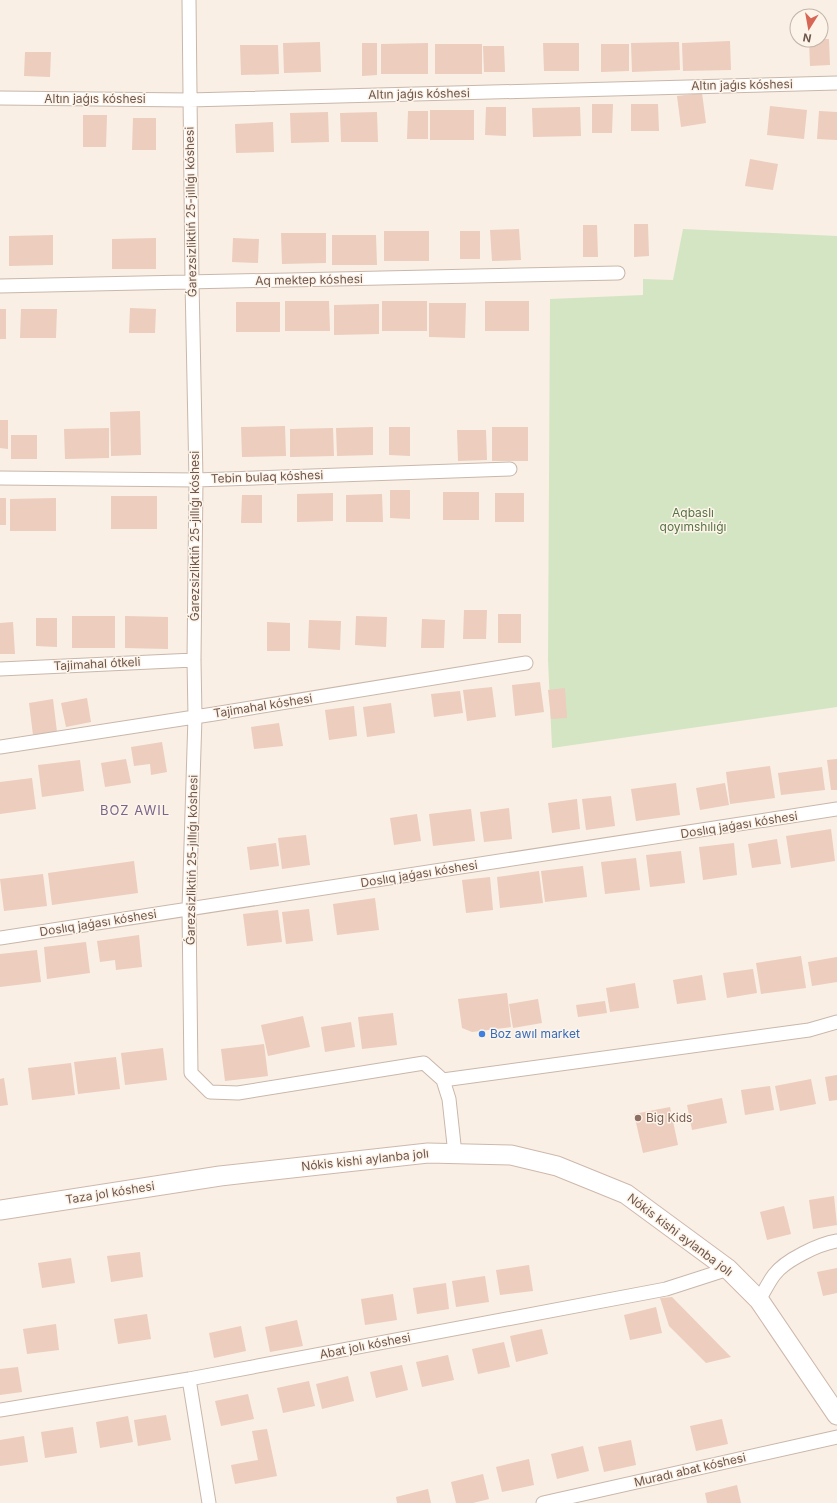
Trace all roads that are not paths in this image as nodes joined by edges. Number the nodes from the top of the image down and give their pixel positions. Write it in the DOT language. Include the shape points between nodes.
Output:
graph roads {
  1 [pos="189,0"];
  2 [pos="837,83"];
  3 [pos="0,98"];
  4 [pos="189,100"];
  5 [pos="618,273"];
  6 [pos="192,282"];
  7 [pos="0,286"];
  8 [pos="510,469"];
  9 [pos="0,478"];
  10 [pos="196,480"];
  11 [pos="194,660"];
  12 [pos="526,663"];
  13 [pos="0,669"];
  14 [pos="195,717"];
  15 [pos="0,747"];
  16 [pos="837,809"];
  17 [pos="189,909"];
  18 [pos="0,938"];
  19 [pos="837,1022"];
  20 [pos="443,1080"];
  21 [pos="455,1154"];
  22 [pos="220,1176"];
  23 [pos="0,1210"];
  24 [pos="837,1241"];
  25 [pos="728,1269"];
  26 [pos="759,1300"];
  27 [pos="189,1379"];
  28 [pos="0,1410"];
  29 [pos="837,1415"];
  30 [pos="837,1437"];
  31 [pos="209,1503"];
  32 [pos="543,1503"];
  1 -- 4 [label="street, Ǵarezsizliktiń 25-jıllıǵı kóshesi"];
  2 -- 4 [label="street, Altın jaǵıs kóshesi"];
  3 -- 4 [label="street, Altın jaǵıs kóshesi"];
  4 -- 6 [label="street, Ǵarezsizliktiń 25-jıllıǵı kóshesi"];
  5 -- 6 [label="street, Aq mektep kóshesi"];
  6 -- 7 [label="street, Aq mektep kóshesi"];
  6 -- 10 [label="street, Ǵarezsizliktiń 25-jıllıǵı kóshesi"];
  8 -- 10 [label="street, Tebin bulaq kóshesi"];
  9 -- 10 [label="street, Tebin bulaq kóshesi"];
  10 -- 11 [label="street, Ǵarezsizliktiń 25-jıllıǵı kóshesi"];
  11 -- 13 [label="street, Tajimahal ótkeli"];
  11 -- 14 [label="street, Ǵarezsizliktiń 25-jıllıǵı kóshesi"];
  12 -- 14 [label="street, Tajimahal kóshesi"];
  14 -- 15 [label="street, Tajimahal kóshesi"];
  14 -- 17 [label="street, Ǵarezsizliktiń 25-jıllıǵı kóshesi"];
  16 -- 17 [label="street, Doslıq jaǵası kóshesi"];
  17 -- 18 [label="street, Doslıq jaǵası kóshesi"];
  17 -- 20 [label="street, Ǵarezsizliktiń 25-jıllıǵı kóshesi" via="191,1073 210,1092 238,1093 424,1063"];
  19 -- 20 [label="street" via="809,1030"];
  20 -- 21 [label="street" via="449,1099"];
  21 -- 22 [label="main road, Nókis kishi aylanba jolı" via="428,1153"];
  21 -- 25 [label="main road, Nókis kishi aylanba jolı" via="511,1155 556,1166 626,1194"];
  22 -- 23 [label="main road, Taza jol kóshesi"];
  24 -- 26 [label="street" via="825,1243 794,1259 775,1274"];
  25 -- 26 [label="main road, Nókis kishi aylanba jolı"];
  25 -- 27 [label="street, Abat jolı kóshesi" via="666,1289"];
  26 -- 29 [label="main road, Nókis kishi aylanba jolı"];
  27 -- 28 [label="street, Abat jolı kóshesi"];
  27 -- 31 [label="street"];
  30 -- 32 [label="street, Muradı abat kóshesi"];
}
